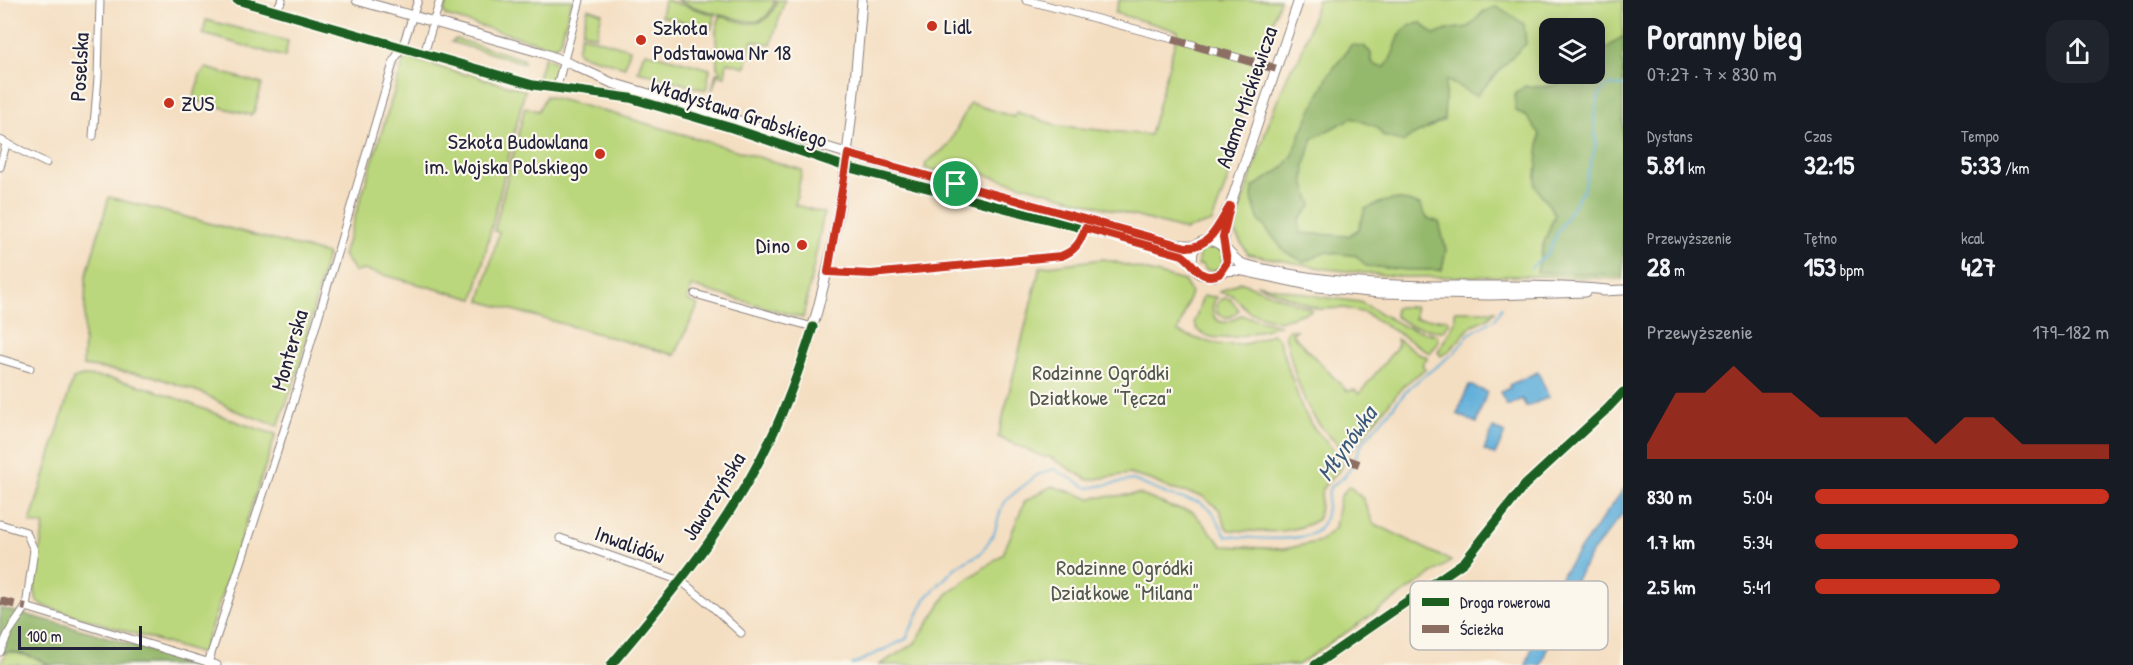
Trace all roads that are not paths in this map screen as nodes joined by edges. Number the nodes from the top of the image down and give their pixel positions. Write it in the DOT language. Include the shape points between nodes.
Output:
graph roads {
  1 [pos="100,0"];
  2 [pos="237,0"];
  3 [pos="282,0"];
  4 [pos="357,0"];
  5 [pos="418,0"];
  6 [pos="440,0"];
  7 [pos="580,0"];
  8 [pos="862,0"];
  9 [pos="1026,0"];
  10 [pos="1299,0"];
  11 [pos="272,10"];
  12 [pos="413,16"];
  13 [pos="434,22"];
  14 [pos="402,48"];
  15 [pos="424,54"];
  16 [pos="564,60"];
  17 [pos="1277,69"];
  18 [pos="556,90"];
  19 [pos="621,91"];
  20 [pos="93,136"];
  21 [pos="3,142"];
  22 [pos="848,154"];
  23 [pos="46,163"];
  24 [pos="0,167"];
  25 [pos="846,167"];
  26 [pos="1230,206"];
  27 [pos="1085,228"];
  28 [pos="1207,240"];
  29 [pos="1196,246"];
  30 [pos="1225,250"];
  31 [pos="1192,263"];
  32 [pos="1222,271"];
  33 [pos="828,272"];
  34 [pos="1446,290"];
  35 [pos="1623,290"];
  36 [pos="695,294"];
  37 [pos="813,327"];
  38 [pos="0,359"];
  39 [pos="30,368"];
  40 [pos="0,524"];
  41 [pos="560,538"];
  42 [pos="681,581"];
  43 [pos="26,607"];
  44 [pos="741,633"];
  45 [pos="0,652"];
  46 [pos="208,663"];
  47 [pos="218,665"];
  48 [pos="611,665"];
  1 -- 20 [label="street, Poselska"];
  2 -- 11 [label="street, Władysława Grabskiego"];
  3 -- 11 [label="street"];
  4 -- 12 [label="street, Władysława Grabskiego"];
  5 -- 12 [label="street, Monterska"];
  6 -- 13 [label="street"];
  7 -- 16 [label="street"];
  8 -- 22 [label="street, Jaworzyńska"];
  9 -- 17 [label="street"];
  10 -- 17 [label="street, Adama Mickiewicza"];
  11 -- 14 [label="street, Władysława Grabskiego"];
  12 -- 13 [label="street, Władysława Grabskiego"];
  12 -- 14 [label="street, Monterska"];
  13 -- 15 [label="street"];
  13 -- 16 [label="street, Władysława Grabskiego"];
  14 -- 15 [label="street, Władysława Grabskiego"];
  14 -- 46 [label="street, Monterska" via="394,60 292,403"];
  15 -- 18 [label="street, Władysława Grabskiego"];
  16 -- 18 [label="street"];
  16 -- 19 [label="street, Władysława Grabskiego"];
  17 -- 26 [label="street, Adama Mickiewicza"];
  18 -- 19 [label="street, Władysława Grabskiego"];
  19 -- 22 [label="street, Władysława Grabskiego"];
  19 -- 25 [label="street, Władysława Grabskiego"];
  21 -- 23 [label="street"];
  21 -- 24 [label="street"];
  22 -- 25 [label="street, Jaworzyńska"];
  22 -- 29 [label="street, Władysława Grabskiego" via="1174,244"];
  25 -- 27 [label="street, Władysława Grabskiego"];
  25 -- 33 [label="street, Jaworzyńska"];
  26 -- 28 [label="street, Adama Mickiewicza"];
  26 -- 30 [label="street, Adama Mickiewicza"];
  27 -- 31 [label="street, Władysława Grabskiego" via="1178,254"];
  27 -- 33 [label="street" via="1074,250 1061,256 871,274"];
  28 -- 29 [label="street"];
  28 -- 30 [label="street" via="1216,241"];
  29 -- 31 [label="street"];
  30 -- 32 [label="street" via="1227,262"];
  30 -- 34 [label="street" via="1243,264 1311,277"];
  31 -- 32 [label="street" via="1204,276"];
  32 -- 34 [label="street" via="1239,270 1350,291"];
  33 -- 37 [label="street, Jaworzyńska"];
  34 -- 35 [label="street" via="1564,286"];
  36 -- 37 [label="street"];
  37 -- 42 [label="street, Jaworzyńska" via="789,398 766,447 724,520"];
  38 -- 39 [label="street"];
  40 -- 43 [label="street" via="26,532 34,550"];
  41 -- 42 [label="street, Inwalidów"];
  42 -- 44 [label="street, Inwalidów"];
  42 -- 48 [label="street, Jaworzyńska"];
  43 -- 45 [label="street"];
  43 -- 46 [label="street"];
  46 -- 47 [label="street"];
}
